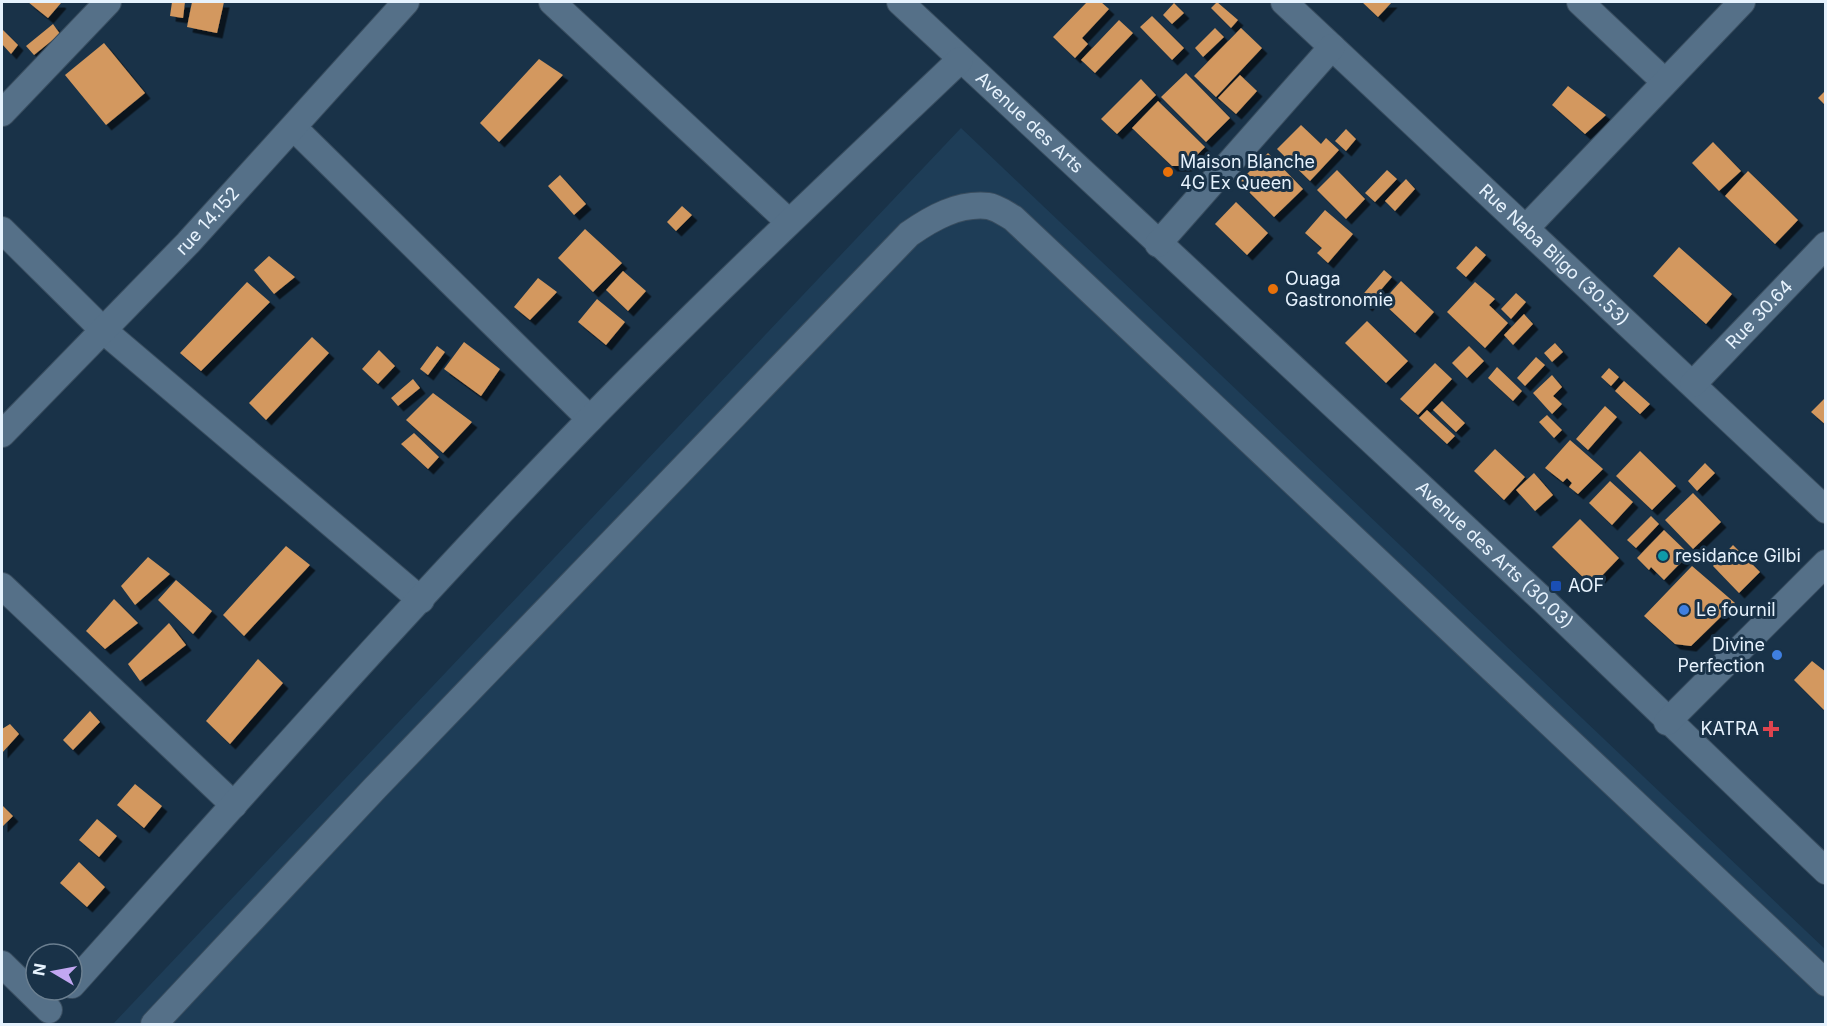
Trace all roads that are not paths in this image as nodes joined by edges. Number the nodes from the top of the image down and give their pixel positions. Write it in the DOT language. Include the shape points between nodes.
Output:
graph roads {
  1 [pos="108,2"];
  2 [pos="406,2"];
  3 [pos="552,2"];
  4 [pos="900,2"];
  5 [pos="1284,2"];
  6 [pos="1580,2"];
  7 [pos="1742,2"];
  8 [pos="1332,47"];
  9 [pos="960,60"];
  10 [pos="1664,81"];
  11 [pos="2,113"];
  12 [pos="294,128"];
  13 [pos="789,222"];
  14 [pos="1526,228"];
  15 [pos="2,230"];
  16 [pos="1158,244"];
  17 [pos="1826,245"];
  18 [pos="103,330"];
  19 [pos="1693,384"];
  20 [pos="590,419"];
  21 [pos="2,434"];
  22 [pos="1826,510"];
  23 [pos="1826,563"];
  24 [pos="2,586"];
  25 [pos="421,600"];
  26 [pos="1667,722"];
  27 [pos="234,805"];
  28 [pos="1826,871"];
  29 [pos="2,964"];
  30 [pos="84,972"];
  31 [pos="1826,983"];
  32 [pos="56,1002"];
  33 [pos="42,1017"];
  34 [pos="154,1024"];
  1 -- 11 [label="street"];
  2 -- 12 [label="street, rue 14.152"];
  3 -- 13 [label="street"];
  4 -- 9 [label="street, Avenue des Arts"];
  5 -- 8 [label="street, Rue Naba Bilgo (30.53)"];
  6 -- 10 [label="street"];
  7 -- 10 [label="street"];
  8 -- 14 [label="street, Rue Naba Bilgo (30.53)"];
  8 -- 16 [label="street"];
  9 -- 13 [label="street"];
  9 -- 16 [label="street, Avenue des Arts"];
  10 -- 14 [label="street"];
  12 -- 18 [label="street, rue 14.152"];
  12 -- 20 [label="street"];
  13 -- 20 [label="street"];
  14 -- 19 [label="street, Rue Naba Bilgo (30.53)"];
  15 -- 18 [label="street"];
  16 -- 26 [label="street, Avenue des Arts (30.03)" via="1544,601"];
  17 -- 19 [label="street, Rue 30.64"];
  18 -- 21 [label="street, rue 14.152"];
  18 -- 25 [label="street"];
  19 -- 22 [label="street, Rue Naba Bilgo (30.53)"];
  20 -- 25 [label="street"];
  23 -- 26 [label="street"];
  24 -- 27 [label="street"];
  25 -- 27 [label="street"];
  26 -- 28 [label="street, Avenue des Arts (30.03)"];
  27 -- 30 [label="street"];
  29 -- 33 [label="street"];
  31 -- 34 [label="street" via="1013,218 990,206 966,207 935,216 909,234 375,788"];
  32 -- 33 [label="street"];
}
